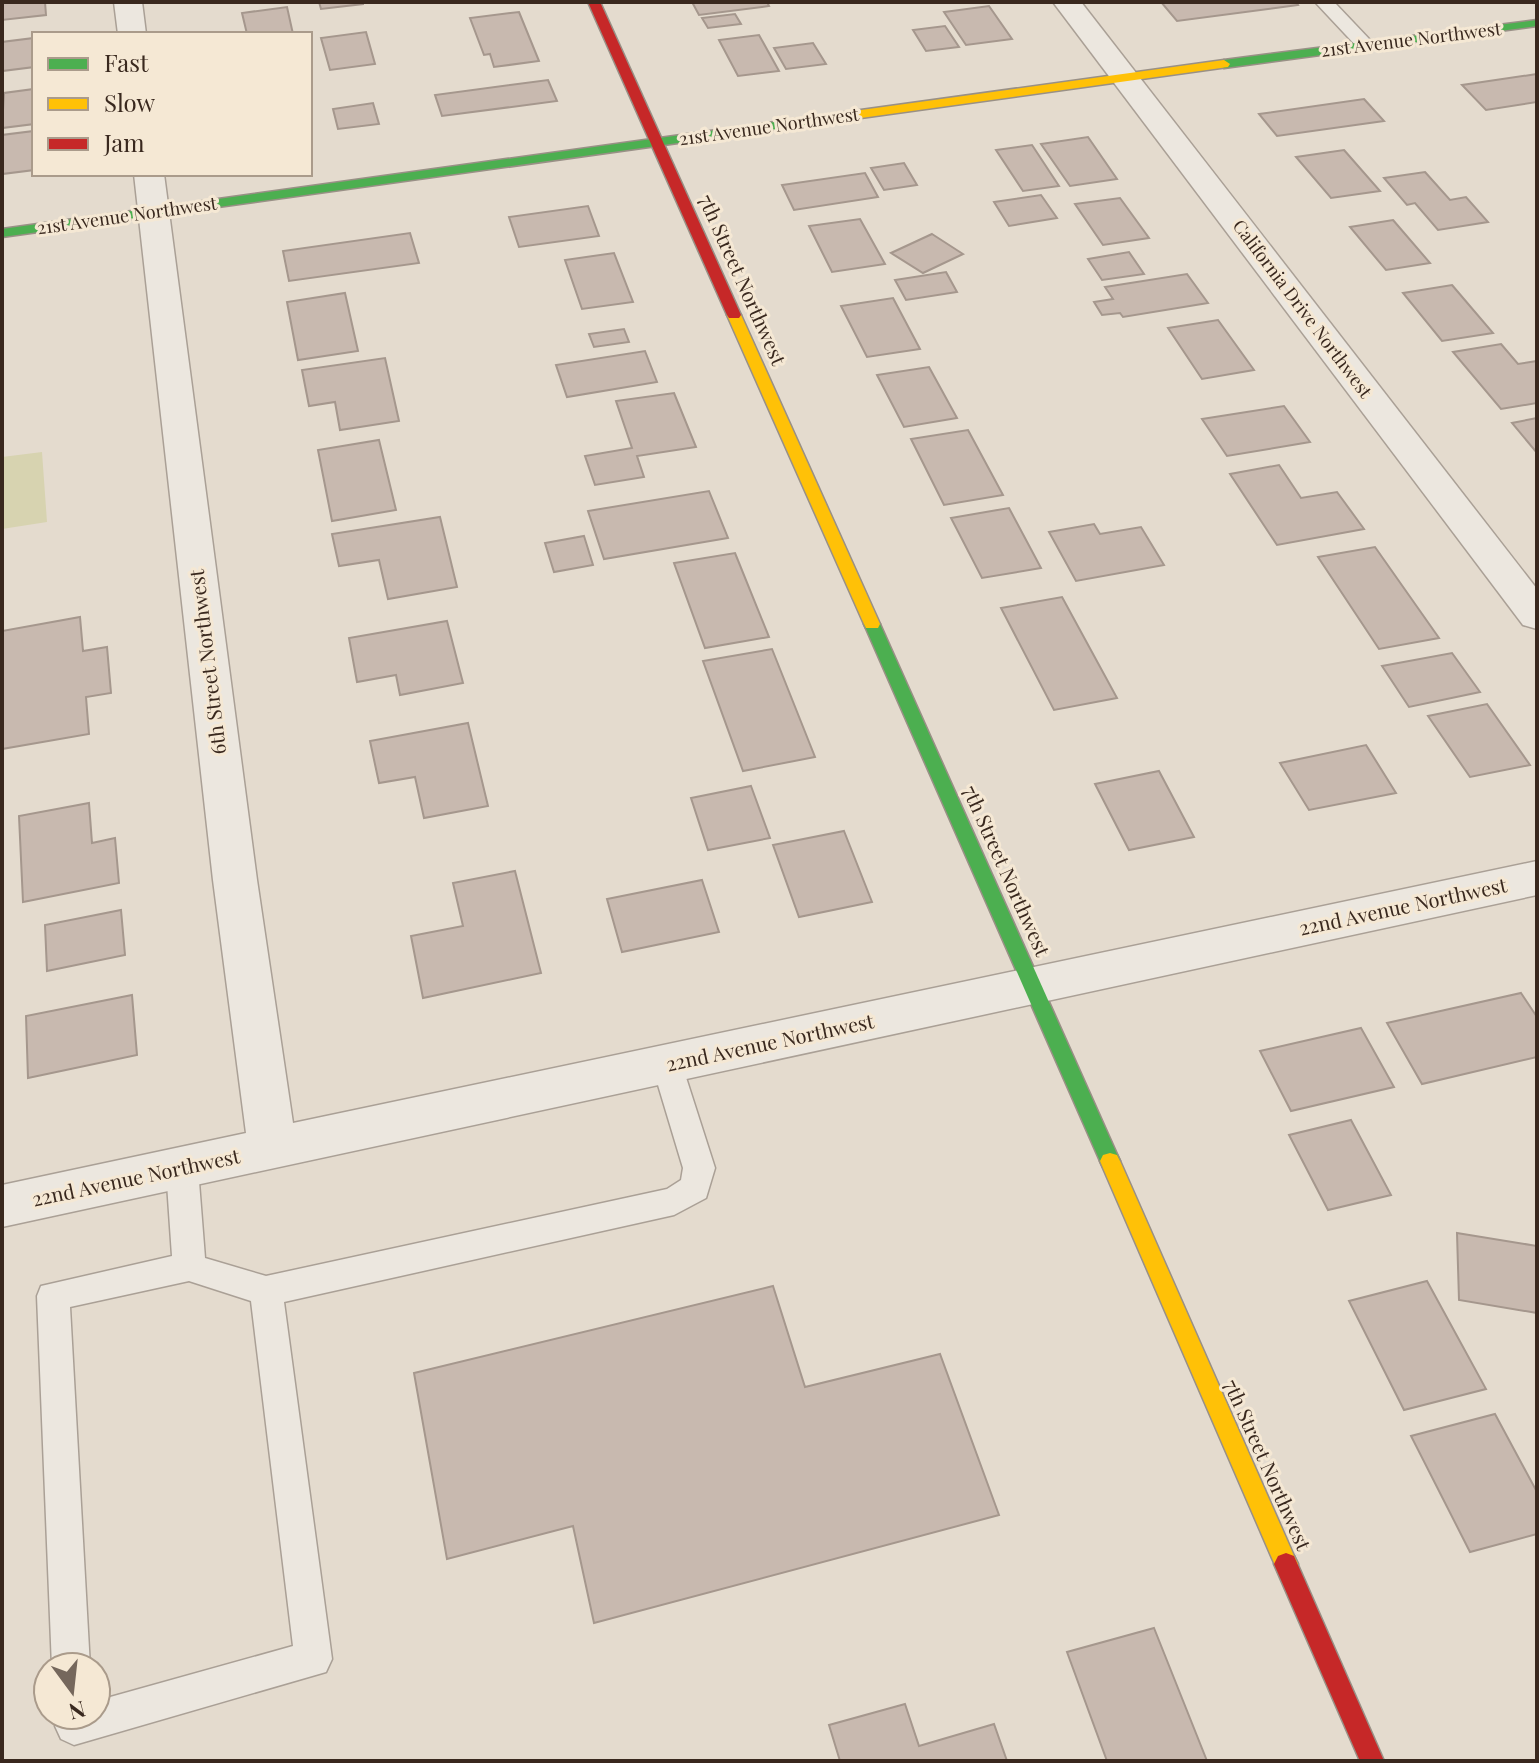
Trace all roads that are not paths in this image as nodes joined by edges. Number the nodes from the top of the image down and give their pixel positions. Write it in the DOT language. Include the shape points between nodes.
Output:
graph roads {
  1 [pos="128,2"];
  2 [pos="594,2"];
  3 [pos="1067,2"];
  4 [pos="1324,2"];
  5 [pos="1537,23"];
  6 [pos="132,32"];
  7 [pos="1366,46"];
  8 [pos="1125,77"];
  9 [pos="657,142"];
  10 [pos="151,193"];
  11 [pos="2,233"];
  12 [pos="1537,616"];
  13 [pos="1537,878"];
  14 [pos="1034,986"];
  15 [pos="667,1065"];
  16 [pos="273,1150"];
  17 [pos="182,1169"];
  18 [pos="2,1206"];
  19 [pos="189,1267"];
  20 [pos="266,1291"];
  21 [pos="70,1651"];
  22 [pos="112,1715"];
  23 [pos="1372,1761"];
  1 -- 6 [label="street"];
  2 -- 9 [label="street, 7th Street Northwest"];
  3 -- 8 [label="street, California Drive Northwest"];
  4 -- 7 [label="lane"];
  5 -- 7 [label="street, 21st Avenue Northwest"];
  7 -- 8 [label="street, 21st Avenue Northwest"];
  8 -- 9 [label="street, 21st Avenue Northwest"];
  8 -- 12 [label="street, California Drive Northwest"];
  9 -- 10 [label="street, 21st Avenue Northwest"];
  9 -- 14 [label="street, 7th Street Northwest"];
  10 -- 11 [label="street, 21st Avenue Northwest"];
  10 -- 16 [label="street, 6th Street Northwest"];
  13 -- 14 [label="street, 22nd Avenue Northwest"];
  14 -- 15 [label="street, 22nd Avenue Northwest"];
  14 -- 23 [label="street, 7th Street Northwest"];
  15 -- 16 [label="street, 22nd Avenue Northwest"];
  15 -- 20 [label="lane" via="699,1168 695,1188 674,1201"];
  16 -- 17 [label="street, 22nd Avenue Northwest"];
  17 -- 18 [label="street, 22nd Avenue Northwest"];
  17 -- 19 [label="lane"];
  19 -- 20 [label="lane"];
  19 -- 21 [label="lane" via="53,1296"];
  20 -- 22 [label="lane" via="313,1659"];
}
